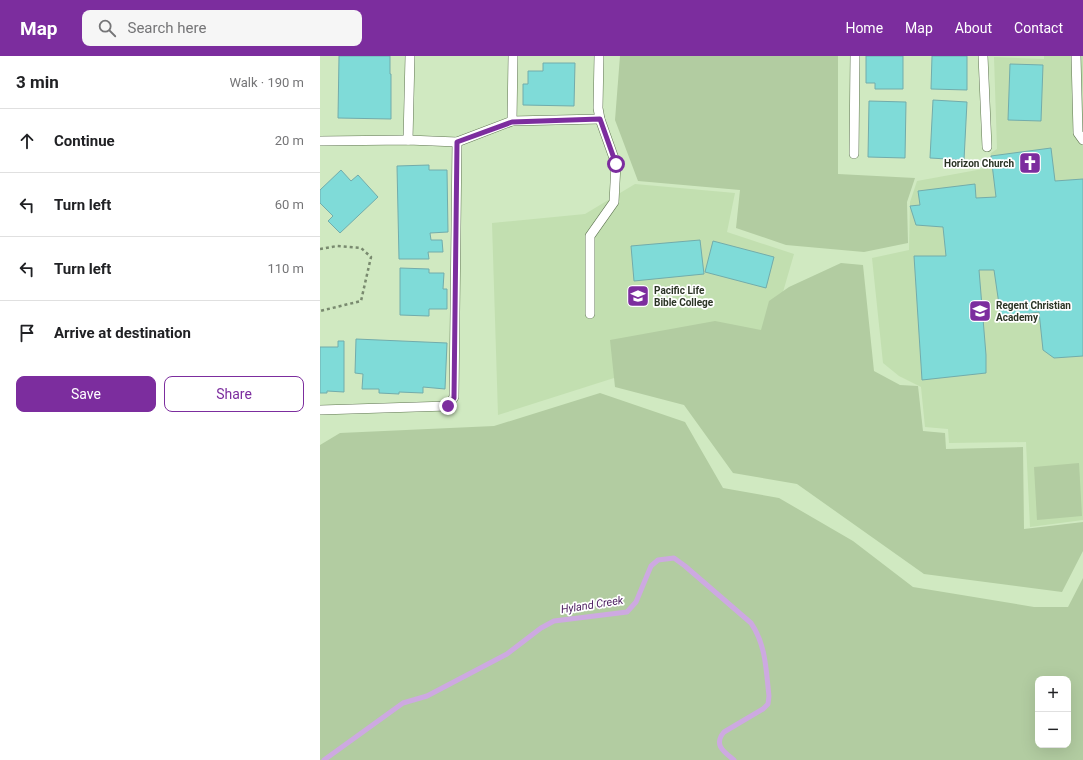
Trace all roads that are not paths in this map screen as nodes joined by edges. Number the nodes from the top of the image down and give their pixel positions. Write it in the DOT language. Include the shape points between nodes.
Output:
graph roads {
  1 [pos="410,56"];
  2 [pos="513,56"];
  3 [pos="599,56"];
  4 [pos="855,56"];
  5 [pos="983,56"];
  6 [pos="1076,56"];
  7 [pos="600,119"];
  8 [pos="512,122"];
  9 [pos="408,140"];
  10 [pos="1083,140"];
  11 [pos="320,141"];
  12 [pos="457,142"];
  13 [pos="987,147"];
  14 [pos="854,154"];
  15 [pos="590,314"];
  16 [pos="320,410"];
  1 -- 9 [label="lane"];
  2 -- 8 [label="lane"];
  3 -- 7 [label="lane"];
  4 -- 14 [label="lane"];
  5 -- 13 [label="lane"];
  6 -- 10 [label="lane" via="1078,133"];
  7 -- 8 [label="lane"];
  7 -- 15 [label="lane" via="616,164 614,202 590,236"];
  8 -- 12 [label="lane"];
  9 -- 11 [label="lane"];
  9 -- 12 [label="lane"];
  12 -- 16 [label="lane" via="454,398 448,406"];
}
